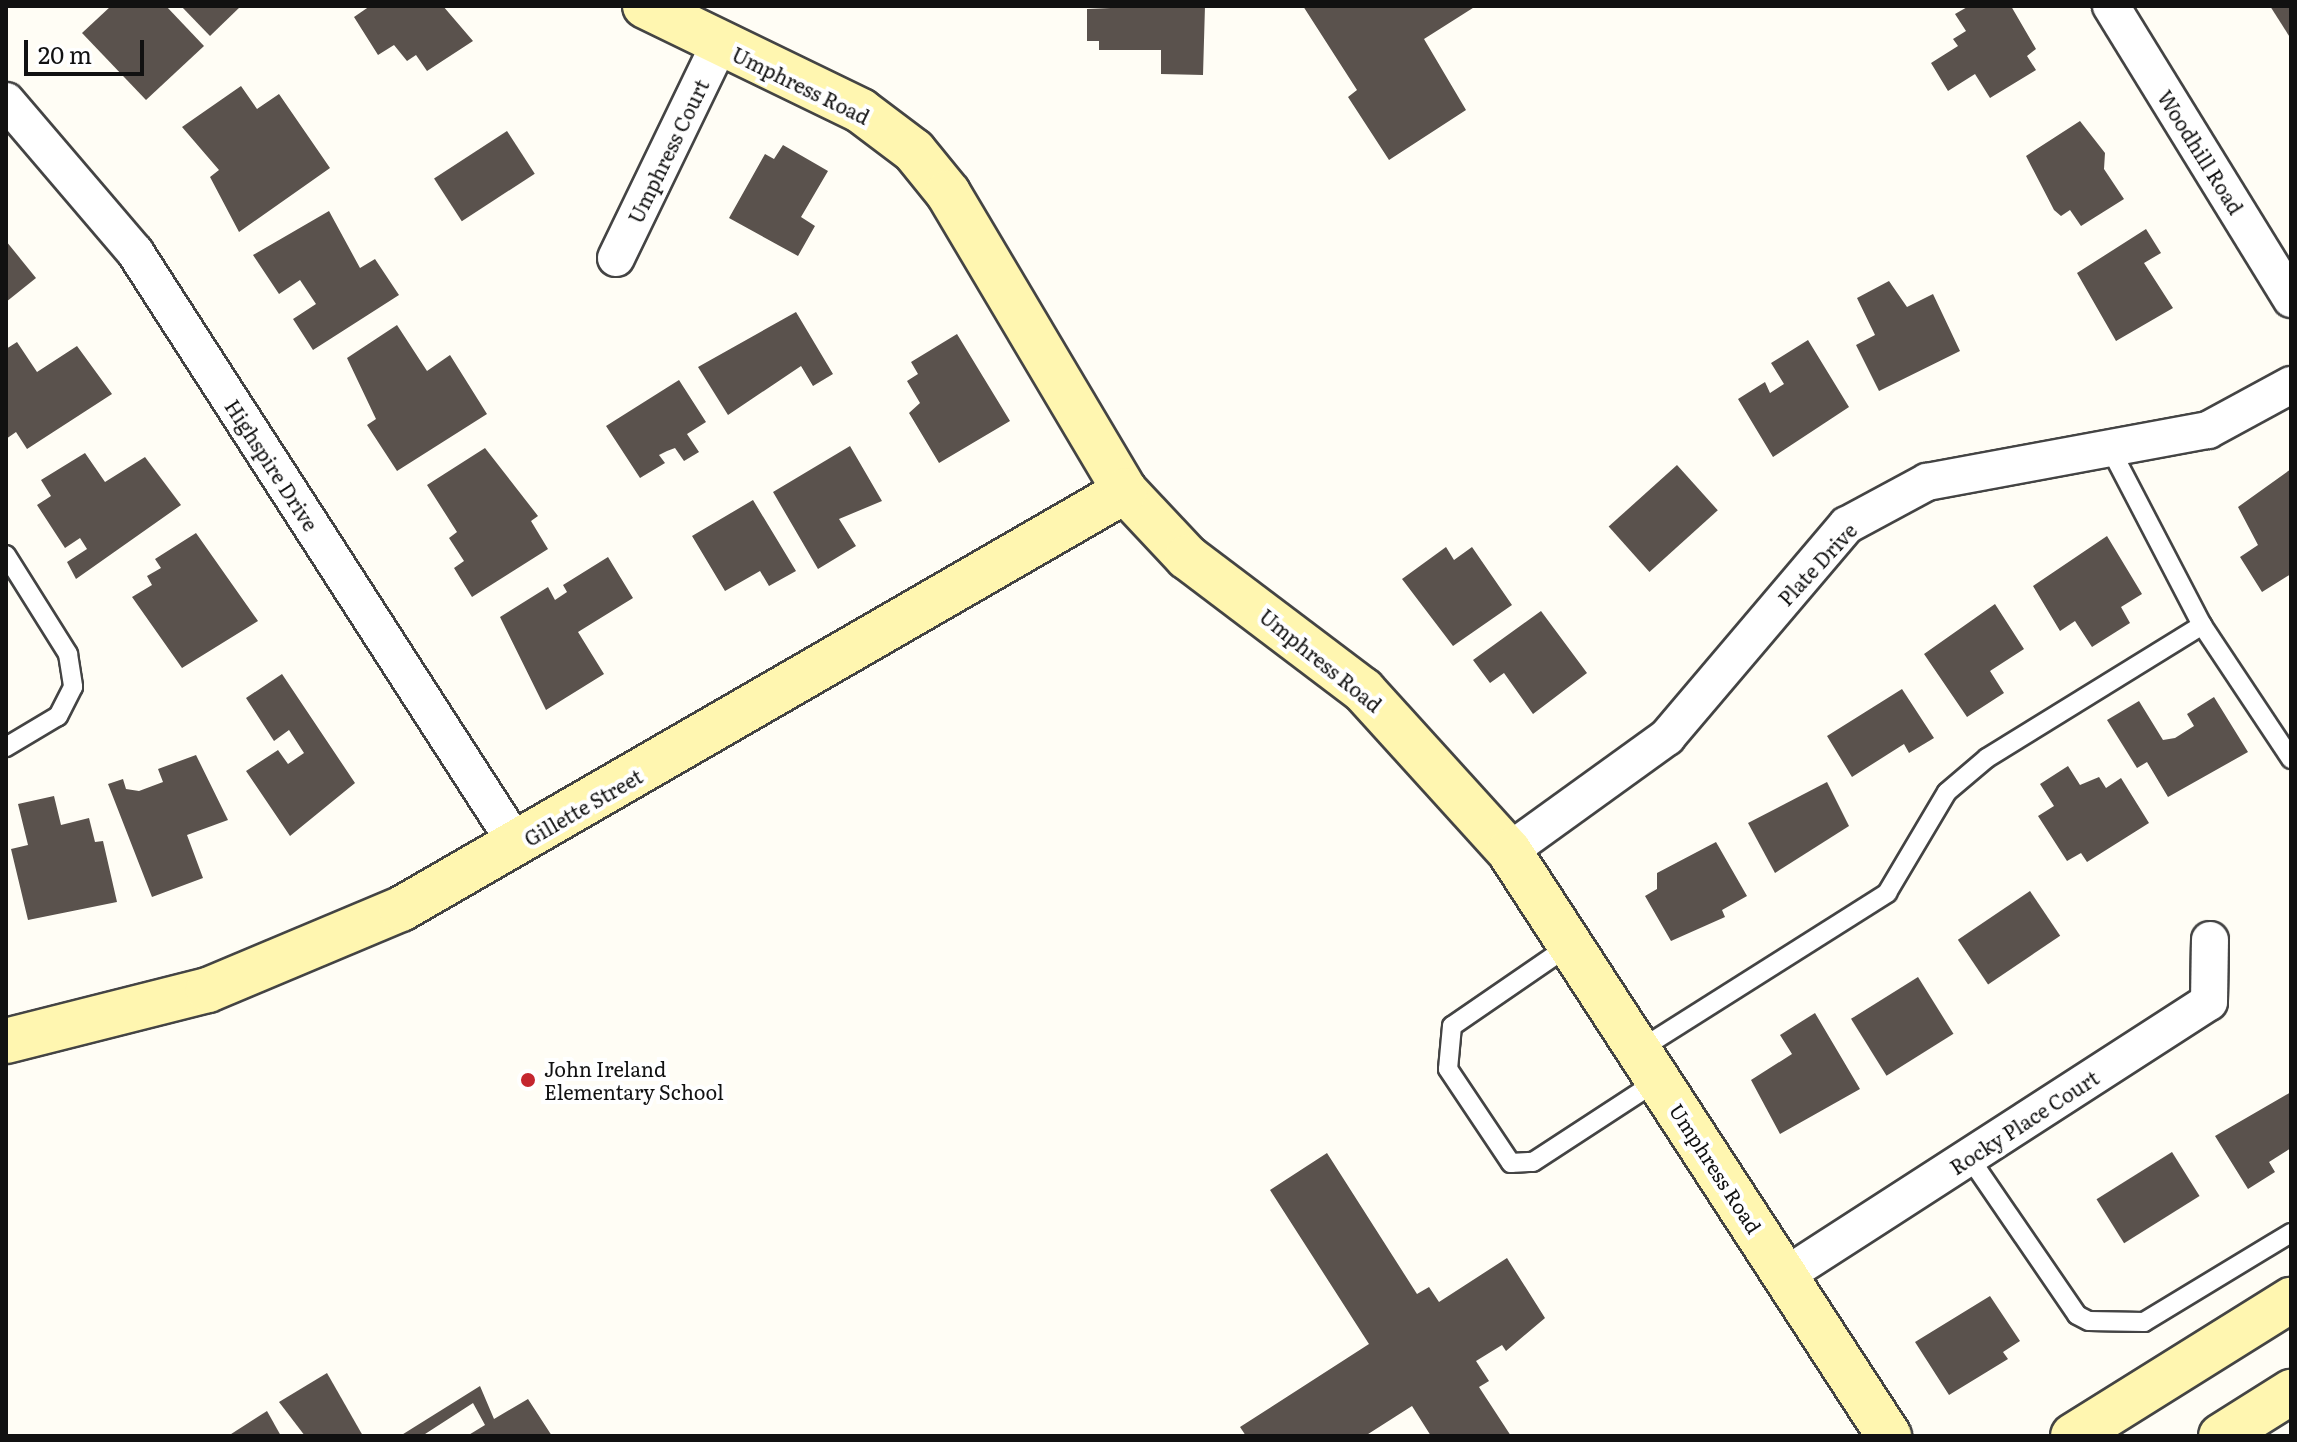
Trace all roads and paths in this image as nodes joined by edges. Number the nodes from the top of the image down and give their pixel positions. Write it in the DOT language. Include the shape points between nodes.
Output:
graph roads {
  1 [pos="645,6"];
  2 [pos="2111,6"];
  3 [pos="719,45"];
  4 [pos="6,101"];
  5 [pos="616,258"];
  6 [pos="2291,299"];
  7 [pos="2291,385"];
  8 [pos="2110,448"];
  9 [pos="1125,491"];
  10 [pos="6,555"];
  11 [pos="2202,625"];
  12 [pos="6,747"];
  13 [pos="2291,759"];
  14 [pos="517,845"];
  15 [pos="1509,851"];
  16 [pos="2210,940"];
  17 [pos="1570,945"];
  18 [pos="6,1041"];
  19 [pos="1649,1065"];
  20 [pos="1969,1157"];
  21 [pos="2291,1233"];
  22 [pos="1786,1275"];
  23 [pos="2291,1300"];
  24 [pos="2291,1392"];
  25 [pos="1889,1436"];
  26 [pos="2073,1436"];
  27 [pos="2221,1436"];
  1 -- 3 [label="street, Umphress Road"];
  2 -- 6 [label="street, Woodhill Road"];
  3 -- 5 [label="street, Umphress Court"];
  3 -- 9 [label="street, Umphress Road" via="861,111 914,151 948,193"];
  4 -- 14 [label="street, Highspire Drive" via="135,252"];
  7 -- 8 [label="street, Plate Drive" via="2208,430"];
  8 -- 11 [label="lane"];
  8 -- 15 [label="street, Plate Drive" via="1927,482 1847,525 1667,737"];
  9 -- 14 [label="street, Gillette Street"];
  9 -- 15 [label="street, Umphress Road" via="1187,557 1363,690"];
  10 -- 12 [label="lane" via="68,654 73,687 58,716"];
  11 -- 13 [label="lane"];
  11 -- 19 [label="lane" via="1987,758 1947,792 1887,893"];
  14 -- 18 [label="street, Gillette Street" via="301,956 208,990"];
  15 -- 17 [label="street, Umphress Road"];
  16 -- 20 [label="street, Rocky Place Court" via="2209,1002"];
  17 -- 19 [label="street, Umphress Road"];
  17 -- 19 [label="lane" via="1452,1026 1448,1069 1511,1163 1533,1162"];
  19 -- 22 [label="street, Umphress Road"];
  20 -- 21 [label="lane" via="2077,1315 2089,1321 2144,1322"];
  20 -- 22 [label="street, Rocky Place Court"];
  22 -- 25 [label="street, Umphress Road"];
  23 -- 26 [label="street"];
  24 -- 27 [label="street"];
}
